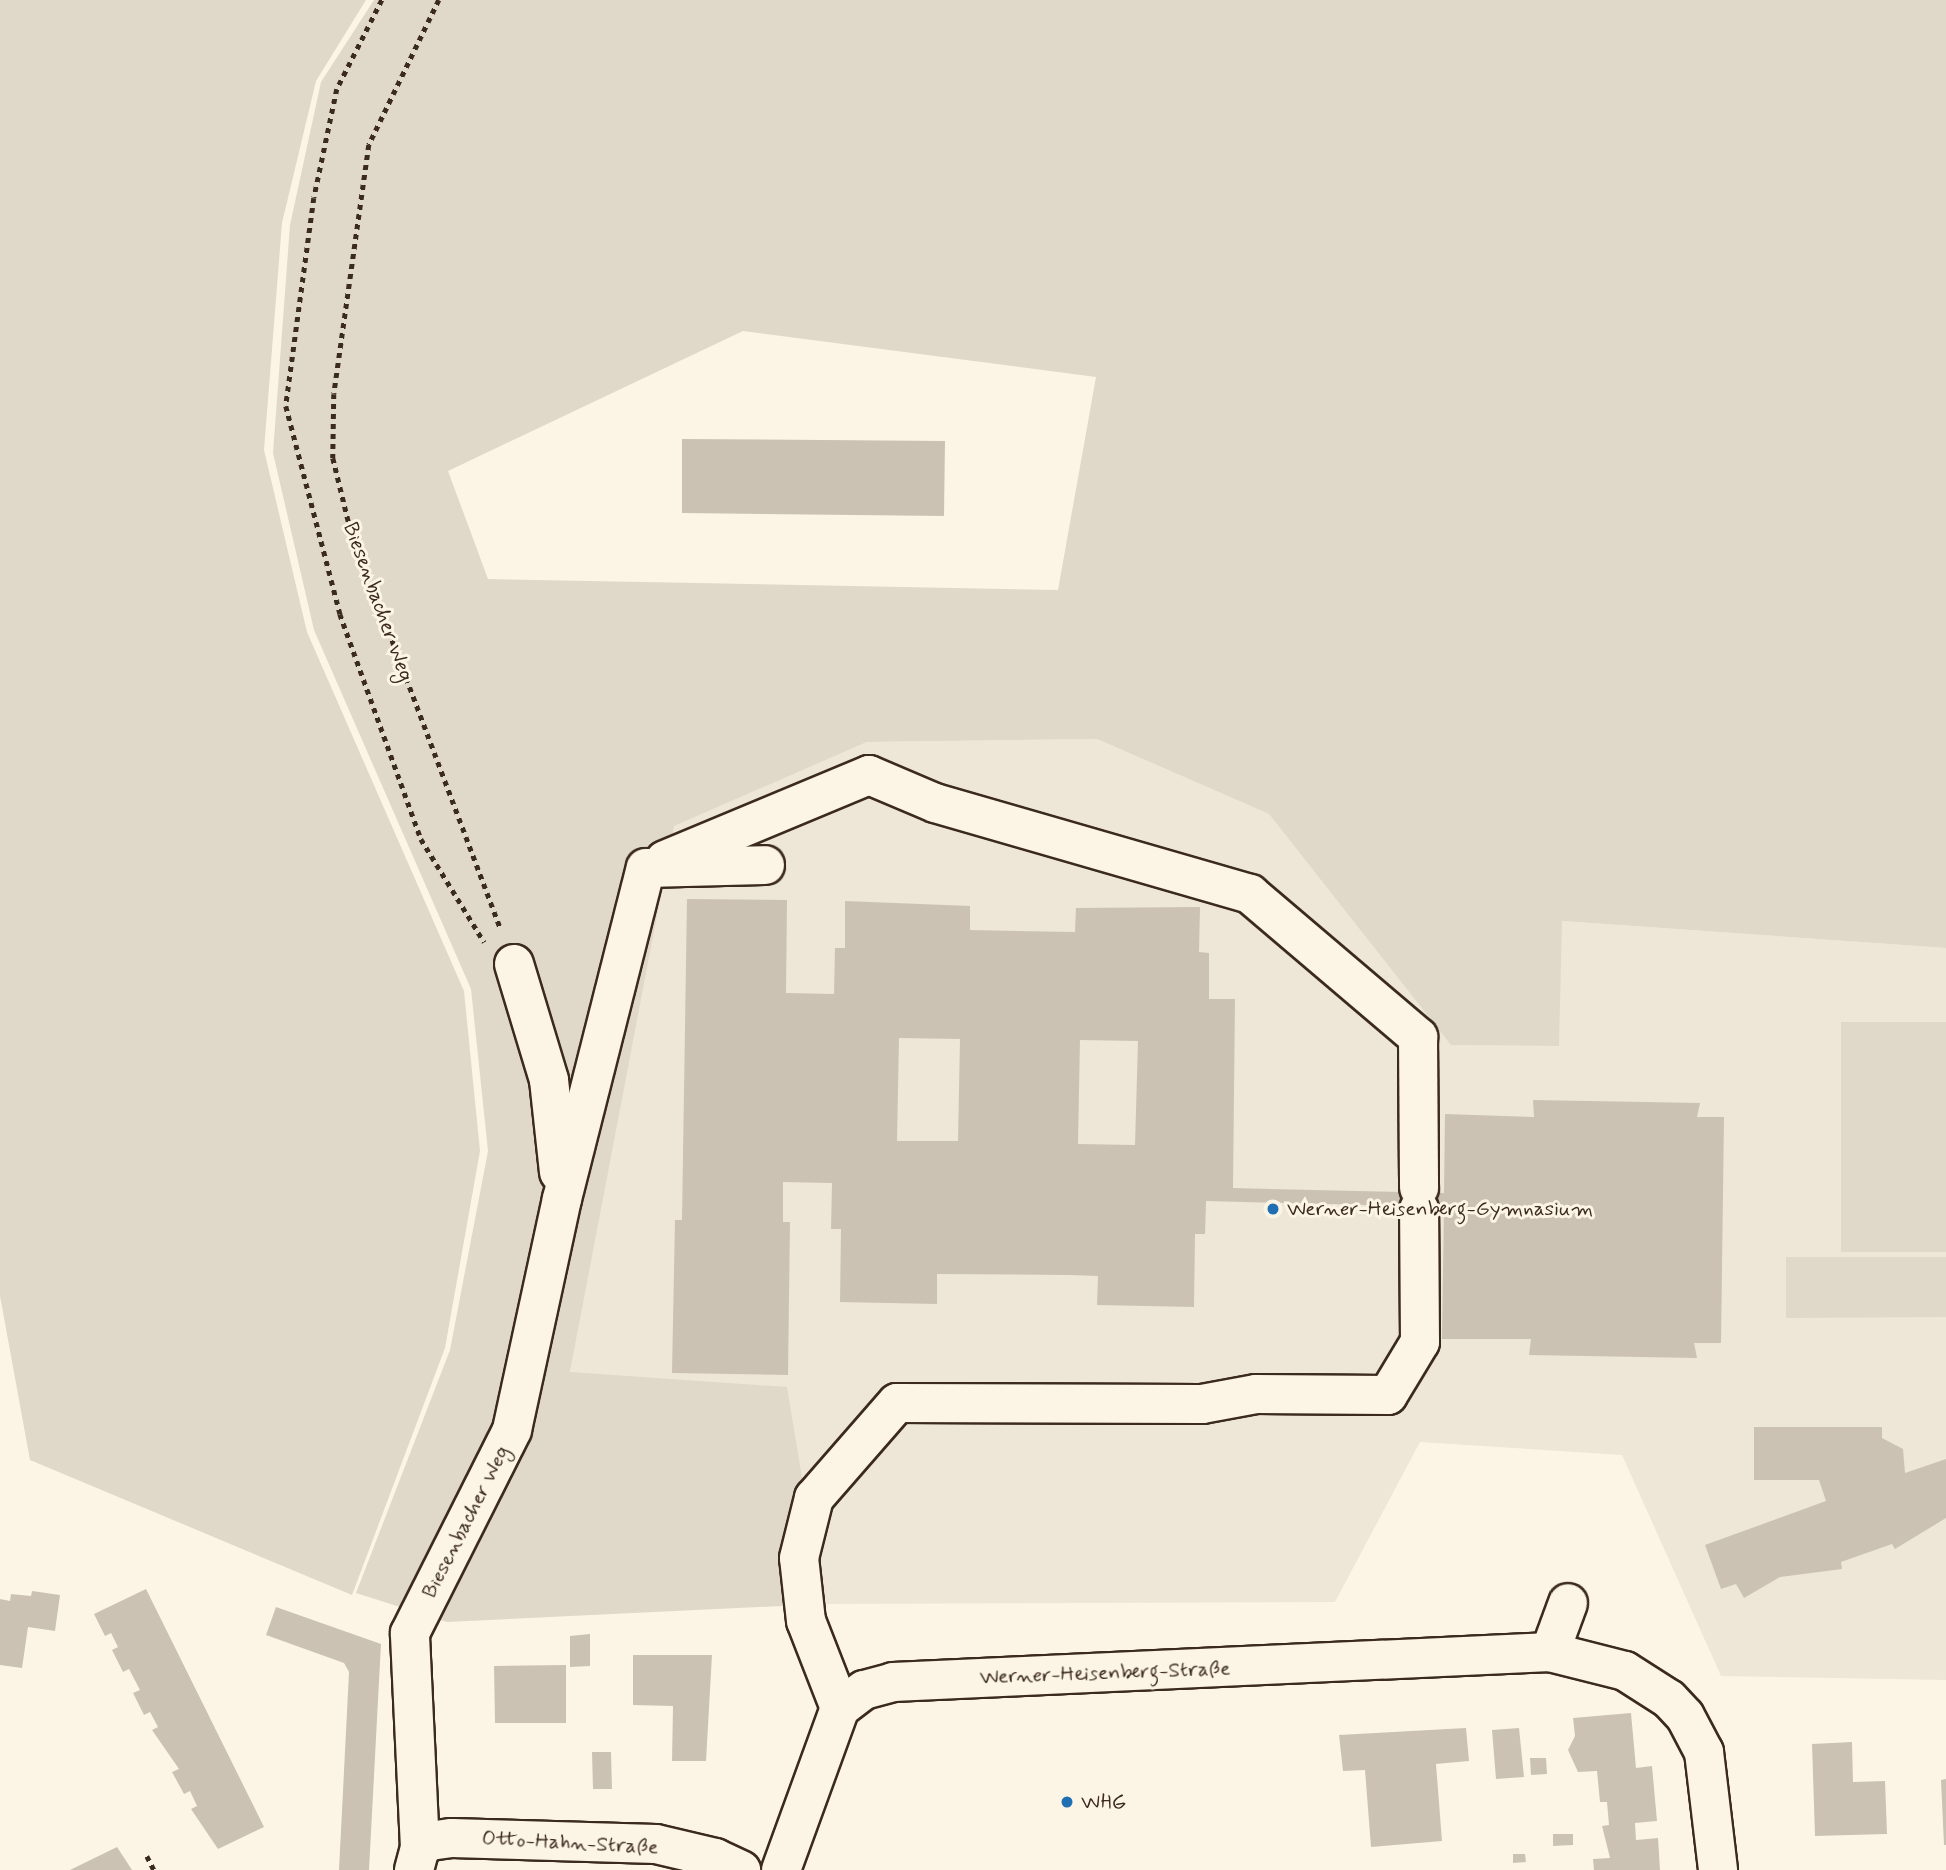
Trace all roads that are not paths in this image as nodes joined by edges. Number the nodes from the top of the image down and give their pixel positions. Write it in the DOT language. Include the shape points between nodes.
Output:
graph roads {
  1 [pos="765,865"];
  2 [pos="646,868"];
  3 [pos="502,958"];
  4 [pos="562,1199"];
  5 [pos="1568,1603"];
  6 [pos="1550,1652"];
  7 [pos="840,1708"];
  8 [pos="417,1859"];
  9 [pos="741,1870"];
  10 [pos="780,1870"];
  11 [pos="1718,1870"];
  1 -- 2 [label="street"];
  2 -- 4 [label="street, Biesenbacher Weg"];
  2 -- 7 [label="street" via="869,775 935,803 1250,894 1418,1037 1420,1342 1388,1395 1256,1394 1202,1404 897,1403 814,1498 799,1558 806,1621"];
  3 -- 4 [label="street, Biesenbacher Weg" via="549,1080"];
  4 -- 8 [label="street, Biesenbacher Weg" via="512,1430 410,1633"];
  5 -- 6 [label="street"];
  6 -- 7 [label="street, Werner-Heisenberg-Straße" via="893,1682 864,1690"];
  6 -- 11 [label="street, Werner-Heisenberg-Straße" via="1625,1671 1669,1699 1685,1716 1704,1752"];
  7 -- 10 [label="street"];
  8 -- 9 [label="street, Otto-Hahn-Straße" via="430,1841 452,1838 656,1844 715,1858"];
}
